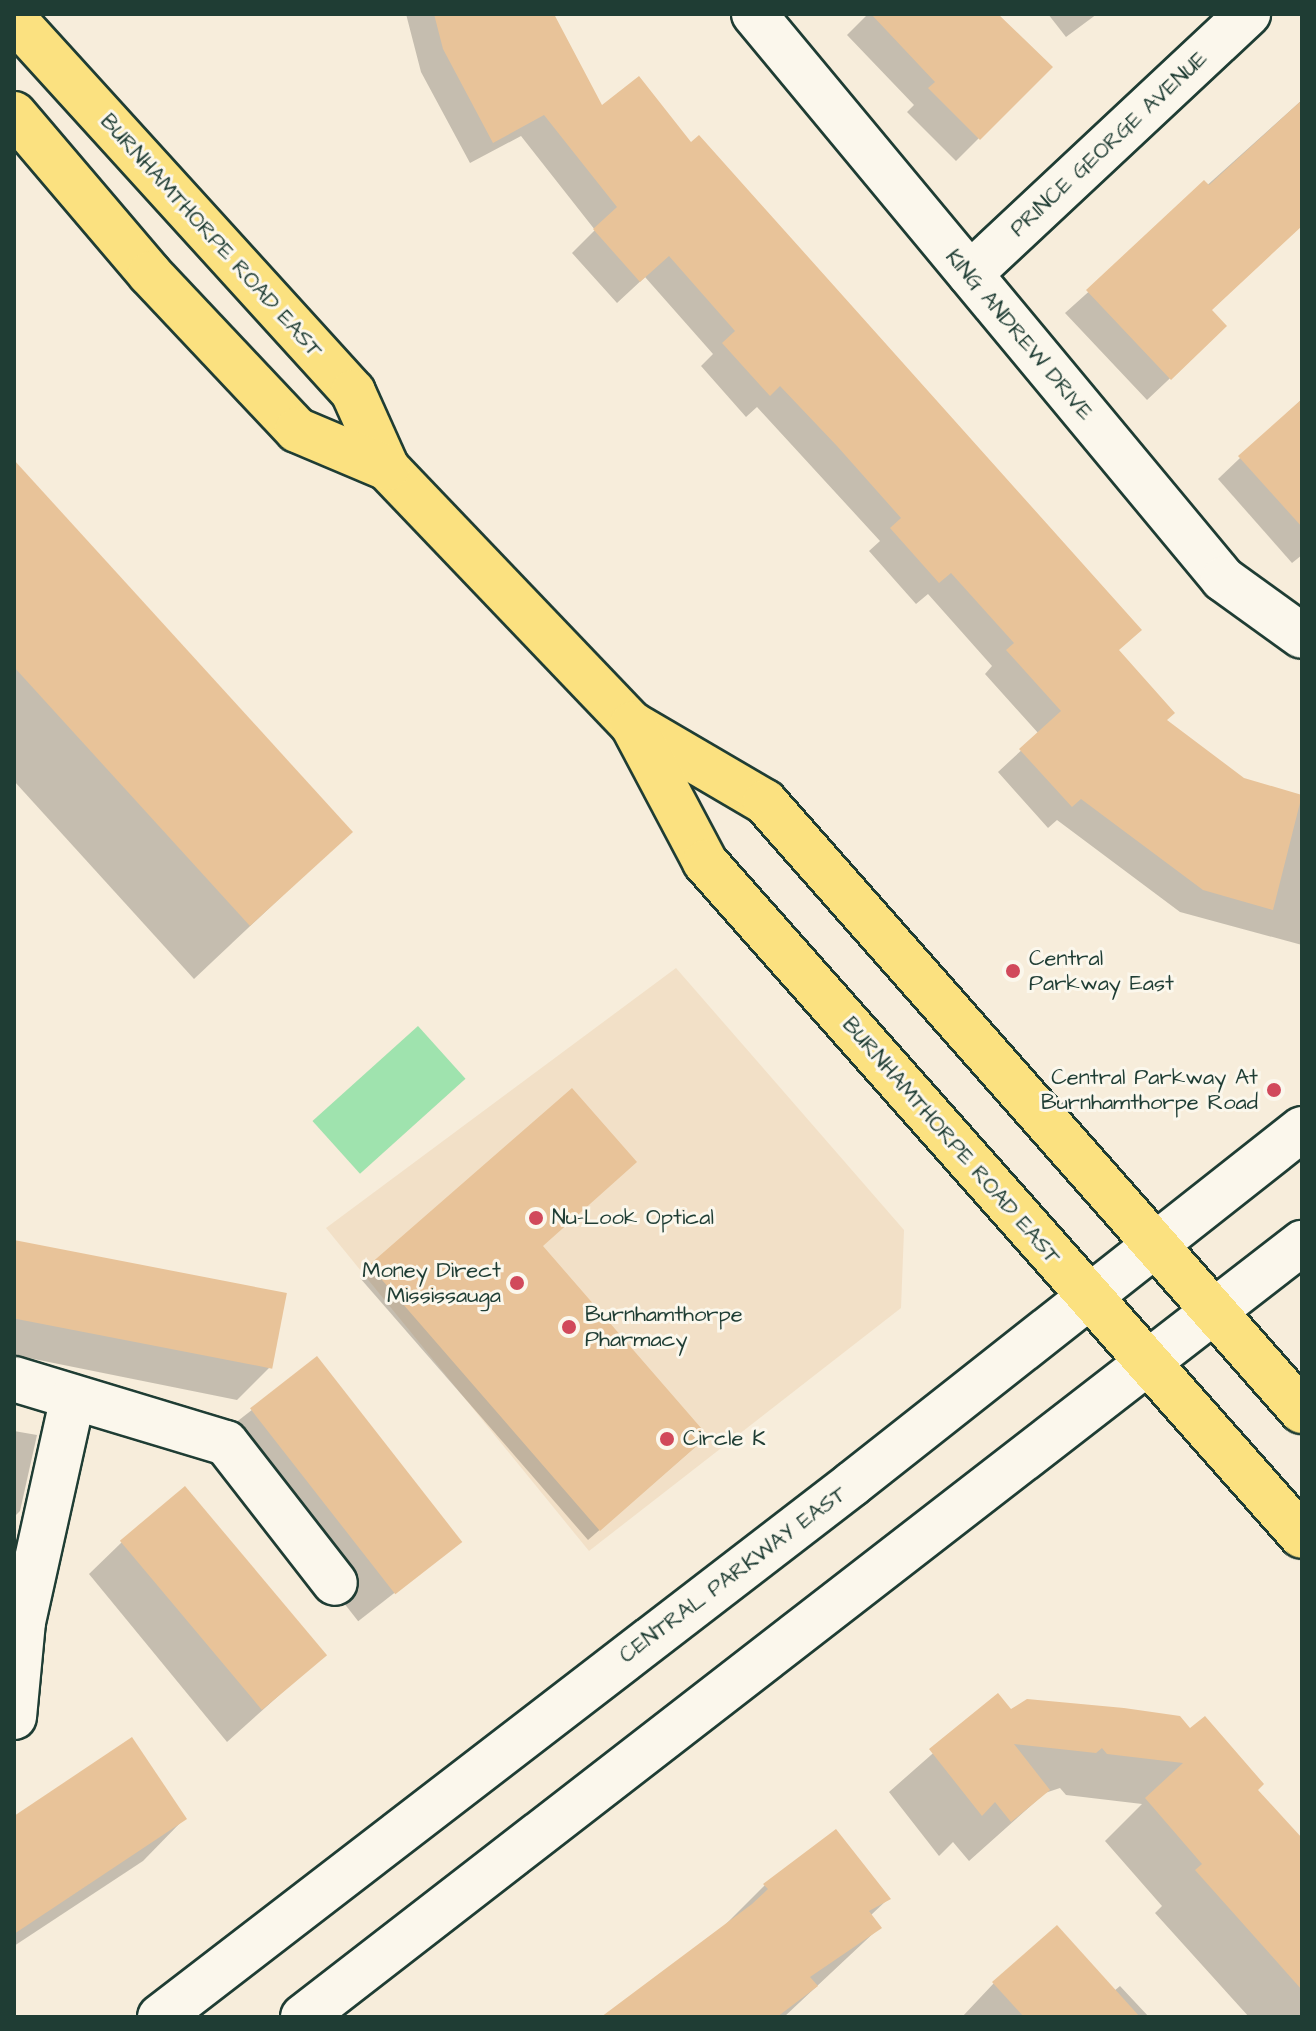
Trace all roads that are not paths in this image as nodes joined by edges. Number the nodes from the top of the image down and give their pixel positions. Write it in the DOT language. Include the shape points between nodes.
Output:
graph roads {
  1 [pos="754,14"];
  2 [pos="1248,14"];
  3 [pos="14,19"];
  4 [pos="14,114"];
  5 [pos="970,274"];
  6 [pos="387,468"];
  7 [pos="1302,636"];
  8 [pos="632,724"];
  9 [pos="1302,1129"];
  10 [pos="1157,1242"];
  11 [pos="1302,1243"];
  12 [pos="1089,1298"];
  13 [pos="1213,1308"];
  14 [pos="1148,1363"];
  15 [pos="14,1379"];
  16 [pos="73,1397"];
  17 [pos="1302,1411"];
  18 [pos="1302,1536"];
  19 [pos="335,1583"];
  20 [pos="14,1717"];
  21 [pos="160,2017"];
  22 [pos="303,2017"];
  1 -- 5 [label="street, KING ANDREW DRIVE"];
  2 -- 5 [label="street, PRINCE GEORGE AVENUE"];
  3 -- 6 [label="main road, BURNHAMTHORPE ROAD EAST" via="353,392"];
  4 -- 6 [label="main road, BURNHAMTHORPE ROAD EAST" via="150,274 297,430"];
  5 -- 7 [label="street, KING ANDREW DRIVE" via="1223,579"];
  6 -- 8 [label="main road, BURNHAMTHORPE ROAD EAST"];
  8 -- 10 [label="main road, BURNHAMTHORPE ROAD EAST" via="765,802"];
  8 -- 12 [label="main road, BURNHAMTHORPE ROAD EAST" via="705,862"];
  9 -- 10 [label="street, CENTRAL PARKWAY EAST"];
  10 -- 12 [label="street, CENTRAL PARKWAY EAST"];
  10 -- 13 [label="main road, BURNHAMTHORPE ROAD EAST"];
  11 -- 13 [label="street"];
  12 -- 14 [label="main road, BURNHAMTHORPE ROAD EAST"];
  12 -- 21 [label="street, CENTRAL PARKWAY EAST"];
  13 -- 14 [label="street"];
  13 -- 17 [label="main road, BURNHAMTHORPE ROAD EAST"];
  14 -- 18 [label="main road, BURNHAMTHORPE ROAD EAST"];
  14 -- 22 [label="street"];
  15 -- 16 [label="street"];
  16 -- 19 [label="street" via="226,1443"];
  16 -- 20 [label="street" via="23,1622"];
}
